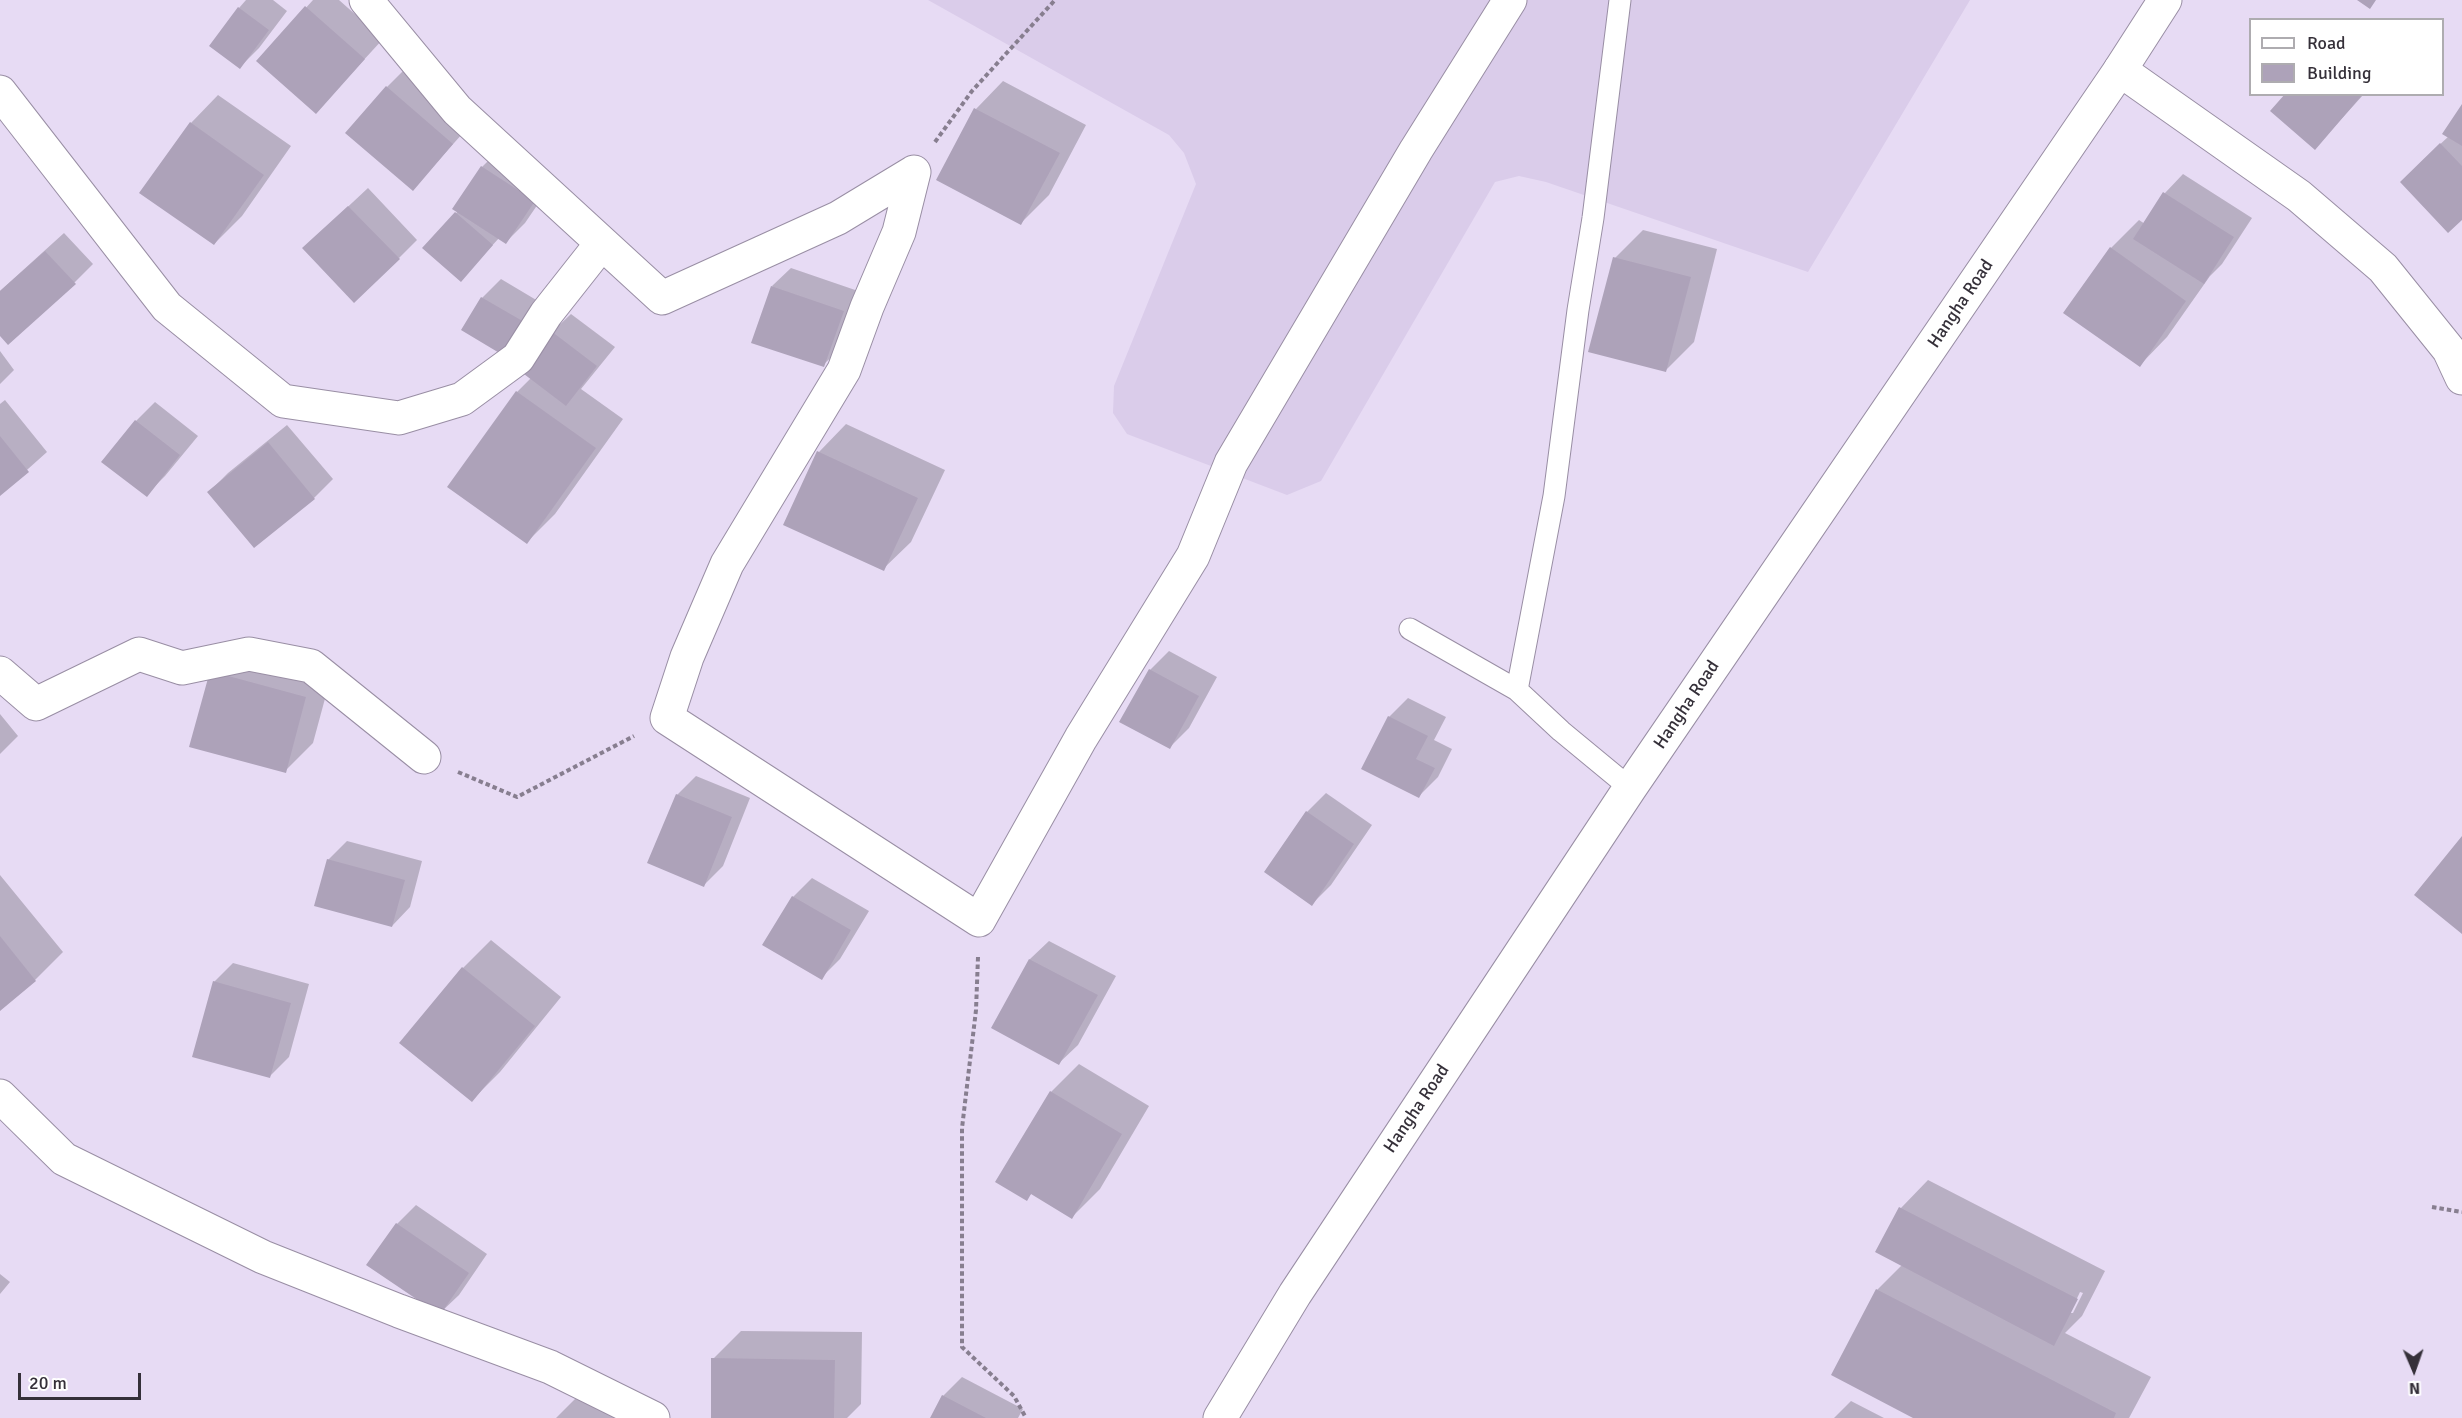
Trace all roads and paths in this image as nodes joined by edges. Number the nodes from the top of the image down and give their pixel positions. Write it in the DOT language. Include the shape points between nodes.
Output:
graph roads {
  1 [pos="366,0"];
  2 [pos="1055,0"];
  3 [pos="1510,0"];
  4 [pos="1620,0"];
  5 [pos="2165,0"];
  6 [pos="2120,70"];
  7 [pos="0,92"];
  8 [pos="914,172"];
  9 [pos="602,243"];
  10 [pos="2462,378"];
  11 [pos="1410,629"];
  12 [pos="0,672"];
  13 [pos="1517,690"];
  14 [pos="667,718"];
  15 [pos="424,757"];
  16 [pos="1630,788"];
  17 [pos="979,920"];
  18 [pos="0,1096"];
  19 [pos="2432,1207"];
  20 [pos="2462,1212"];
  21 [pos="653,1418"];
  22 [pos="1026,1418"];
  23 [pos="1220,1418"];
  1 -- 9 [label="main road" via="457,110"];
  2 -- 8 [label="path" via="972,91"];
  3 -- 17 [label="main road" via="1416,150 1231,464 1193,556 1081,738"];
  4 -- 13 [label="lane" via="1554,496"];
  5 -- 6 [label="main road, Hangha Road"];
  6 -- 10 [label="main road" via="2299,196 2383,268 2449,350"];
  6 -- 16 [label="main road, Hangha Road"];
  7 -- 9 [label="main road" via="167,308 283,401 399,418 462,399 518,358 546,314"];
  8 -- 9 [label="main road" via="838,218 662,298"];
  8 -- 14 [label="main road" via="899,232 844,370 727,564 687,657"];
  11 -- 13 [label="lane"];
  12 -- 15 [label="main road" via="36,704 139,654 182,668 249,654 311,666"];
  13 -- 16 [label="lane"];
  14 -- 15 [label="path" via="517,797"];
  14 -- 17 [label="main road"];
  16 -- 23 [label="main road, Hangha Road" via="1295,1294"];
  17 -- 22 [label="path" via="976,1010 962,1128 962,1347 1014,1396"];
  18 -- 21 [label="main road" via="64,1159 263,1257 550,1367"];
  19 -- 20 [label="path"];
}
